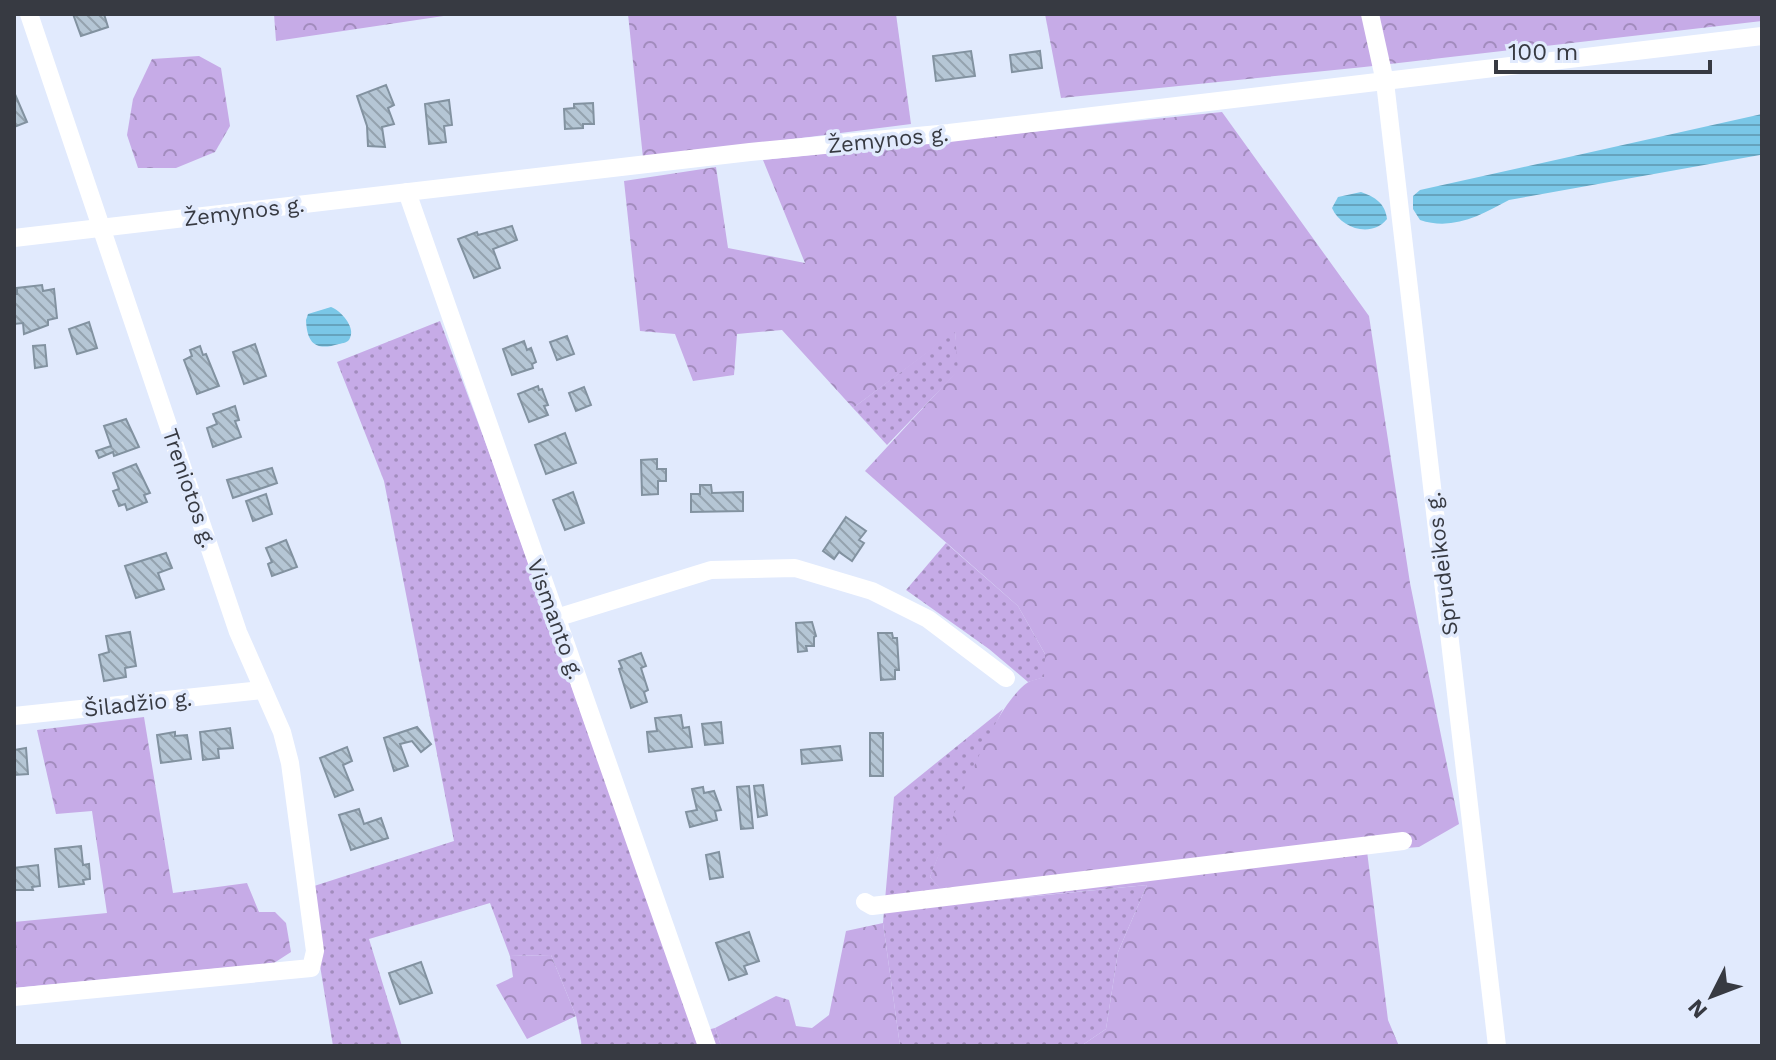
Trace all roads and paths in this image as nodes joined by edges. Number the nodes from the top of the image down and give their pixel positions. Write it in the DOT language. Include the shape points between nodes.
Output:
graph roads {
  1 [pos="29,14"];
  2 [pos="1370,14"];
  3 [pos="1762,36"];
  4 [pos="1385,82"];
  5 [pos="407,192"];
  6 [pos="101,227"];
  7 [pos="14,238"];
  8 [pos="556,618"];
  9 [pos="1006,678"];
  10 [pos="262,690"];
  11 [pos="14,716"];
  12 [pos="1403,841"];
  13 [pos="865,902"];
  14 [pos="14,997"];
  15 [pos="707,1046"];
  16 [pos="1497,1046"];
  1 -- 6 [label="street, Treniotos g."];
  2 -- 4 [label="street, Sprudeikos g."];
  3 -- 4 [label="street, Žemynos g."];
  4 -- 5 [label="street, Žemynos g."];
  4 -- 16 [label="street, Sprudeikos g."];
  5 -- 6 [label="street, Žemynos g."];
  5 -- 8 [label="street, Vismanto g."];
  6 -- 7 [label="street, Žemynos g."];
  6 -- 10 [label="street, Treniotos g."];
  8 -- 9 [label="street" via="711,570 795,568 872,591 928,619"];
  8 -- 15 [label="street, Vismanto g."];
  10 -- 11 [label="street, Šiladžio g."];
  10 -- 14 [label="street, Treniotos g." via="290,763 315,951 311,968"];
  12 -- 13 [label="street" via="872,906"];
}
